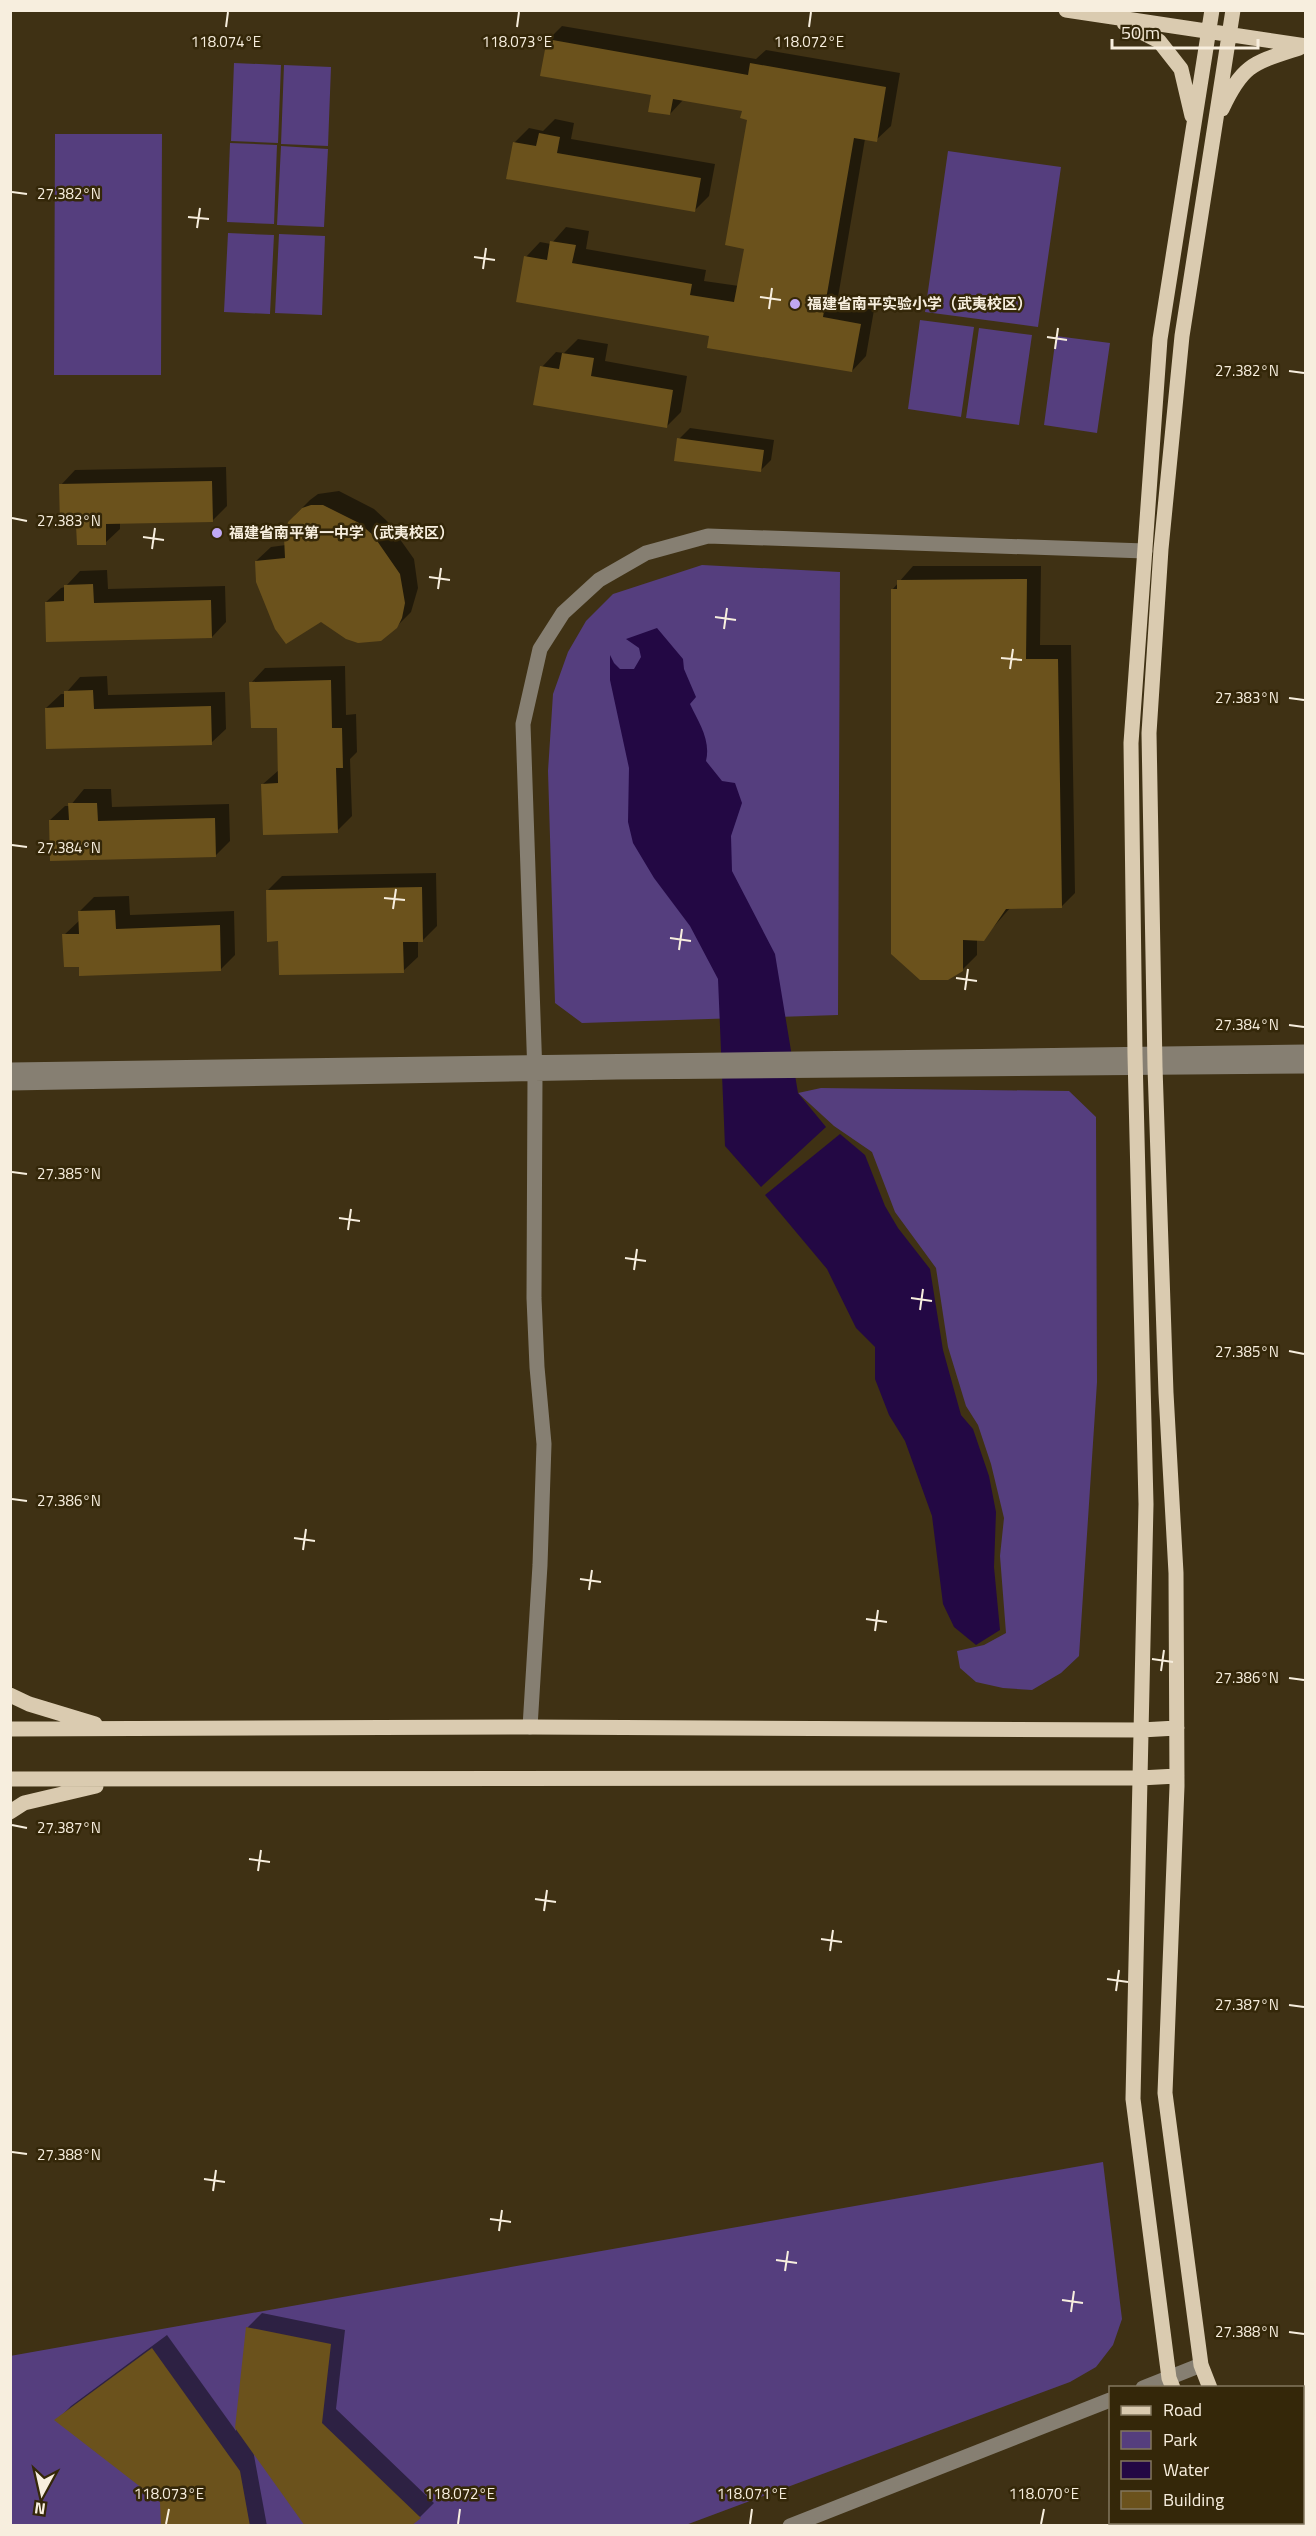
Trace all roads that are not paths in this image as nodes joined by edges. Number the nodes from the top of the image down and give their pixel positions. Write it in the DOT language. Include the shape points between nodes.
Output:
graph roads {
  1 [pos="1066,10"];
  2 [pos="1212,10"];
  3 [pos="1233,10"];
  4 [pos="1114,18"];
  5 [pos="1209,32"];
  6 [pos="1228,35"];
  7 [pos="1305,46"];
  8 [pos="1194,126"];
  9 [pos="1214,126"];
  10 [pos="1145,551"];
  11 [pos="1305,1052"];
  12 [pos="1135,1061"];
  13 [pos="1155,1061"];
  14 [pos="1305,1066"];
  15 [pos="534,1068"];
  16 [pos="10,1070"];
  17 [pos="10,1083"];
  18 [pos="10,1695"];
  19 [pos="530,1727"];
  20 [pos="1177,1728"];
  21 [pos="10,1729"];
  22 [pos="115,1729"];
  23 [pos="1141,1730"];
  24 [pos="1177,1776"];
  25 [pos="1140,1778"];
  26 [pos="10,1779"];
  27 [pos="133,1779"];
  28 [pos="10,1812"];
  29 [pos="1201,2365"];
  30 [pos="1171,2383"];
  31 [pos="1154,2386"];
  32 [pos="1209,2386"];
  33 [pos="1109,2400"];
  34 [pos="790,2526"];
  1 -- 4 [label="main road"];
  2 -- 5 [label="main road"];
  3 -- 6 [label="main road"];
  4 -- 5 [label="main road"];
  4 -- 8 [label="main road" via="1159,41 1181,69"];
  5 -- 6 [label="main road"];
  5 -- 8 [label="main road"];
  6 -- 7 [label="main road"];
  6 -- 9 [label="main road"];
  7 -- 9 [label="main road" via="1256,62 1235,82"];
  8 -- 10 [label="main road" via="1160,339"];
  9 -- 13 [label="main road" via="1182,336 1161,549 1149,733"];
  10 -- 12 [label="main road" via="1131,743"];
  10 -- 15 [label="street" via="708,536 646,553 599,580 563,613 540,650 524,724"];
  11 -- 13 [label="street"];
  12 -- 13 [label="street"];
  12 -- 15 [label="street"];
  12 -- 23 [label="main road" via="1146,1504"];
  13 -- 14 [label="street"];
  13 -- 20 [label="main road" via="1176,1573"];
  15 -- 16 [label="street"];
  15 -- 17 [label="street"];
  15 -- 19 [label="street" via="534,1298 544,1444"];
  18 -- 22 [label="main road"];
  19 -- 22 [label="main road"];
  19 -- 23 [label="main road"];
  20 -- 23 [label="main road"];
  20 -- 24 [label="main road"];
  21 -- 22 [label="main road"];
  23 -- 25 [label="main road"];
  24 -- 25 [label="main road"];
  24 -- 29 [label="main road" via="1165,2093"];
  25 -- 27 [label="main road"];
  25 -- 30 [label="main road" via="1133,2099"];
  26 -- 27 [label="main road"];
  27 -- 28 [label="main road" via="64,1792 24,1803"];
  29 -- 30 [label="street"];
  29 -- 32 [label="main road"];
  30 -- 31 [label="street"];
  33 -- 34 [label="street"];
}
